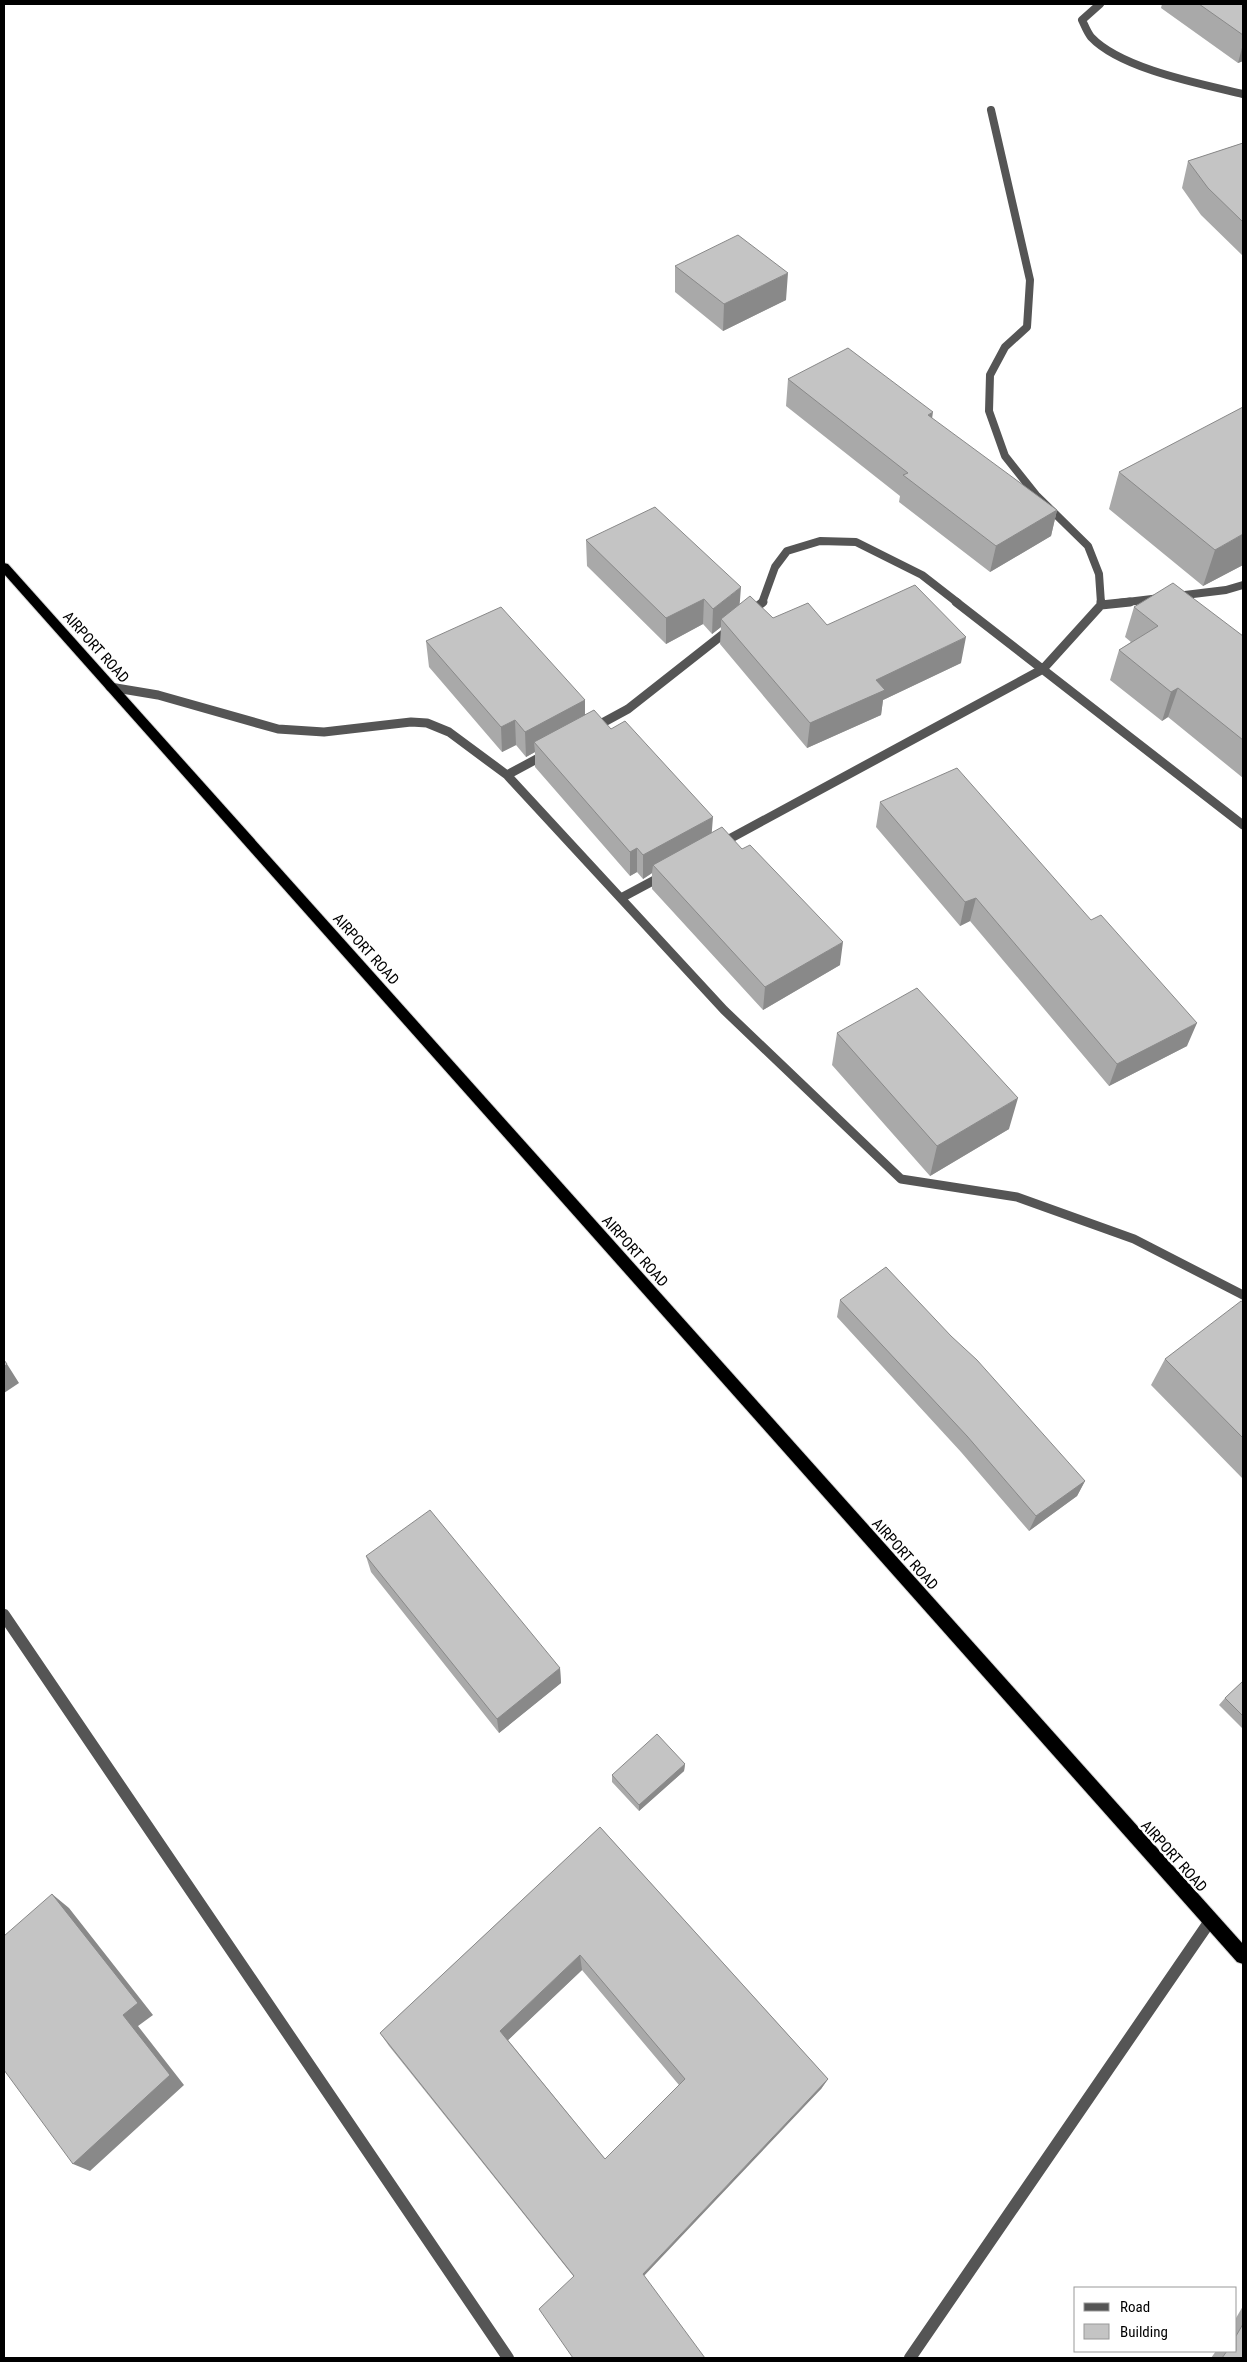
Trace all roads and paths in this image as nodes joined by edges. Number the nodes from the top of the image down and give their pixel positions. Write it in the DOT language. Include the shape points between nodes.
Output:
graph roads {
  1 [pos="1100,4"];
  2 [pos="1243,94"];
  3 [pos="991,110"];
  4 [pos="4,568"];
  5 [pos="1243,585"];
  6 [pos="1101,605"];
  7 [pos="1043,669"];
  8 [pos="110,687"];
  9 [pos="584,733"];
  10 [pos="559,747"];
  11 [pos="507,775"];
  12 [pos="1243,825"];
  13 [pos="716,847"];
  14 [pos="672,870"];
  15 [pos="621,898"];
  16 [pos="1243,1296"];
  17 [pos="4,1616"];
  18 [pos="1210,1921"];
  19 [pos="1243,1956"];
  20 [pos="508,2358"];
  21 [pos="910,2358"];
  1 -- 2 [label="street" via="1082,20 1091,37 1112,54 1199,84"];
  3 -- 6 [label="street" via="1030,280 1027,327 1005,347 990,374 989,411 1005,456 1036,495 1088,546 1099,574"];
  4 -- 8 [label="highway, AIRPORT ROAD"];
  5 -- 6 [label="street" via="1226,590"];
  6 -- 7 [label="street"];
  7 -- 9 [label="street" via="922,574 856,542 820,541 787,551 775,568 762,603 628,709"];
  7 -- 12 [label="street"];
  7 -- 13 [label="street"];
  8 -- 11 [label="street" via="158,695 278,729 324,732 374,725 427,723 450,732"];
  8 -- 18 [label="highway, AIRPORT ROAD"];
  10 -- 11 [label="street"];
  11 -- 15 [label="street"];
  14 -- 15 [label="street"];
  15 -- 16 [label="street" via="724,1010 901,1178 967,1192 1017,1197 1134,1239"];
  17 -- 20 [label="street"];
  18 -- 19 [label="highway, AIRPORT ROAD"];
  18 -- 21 [label="street"];
}
